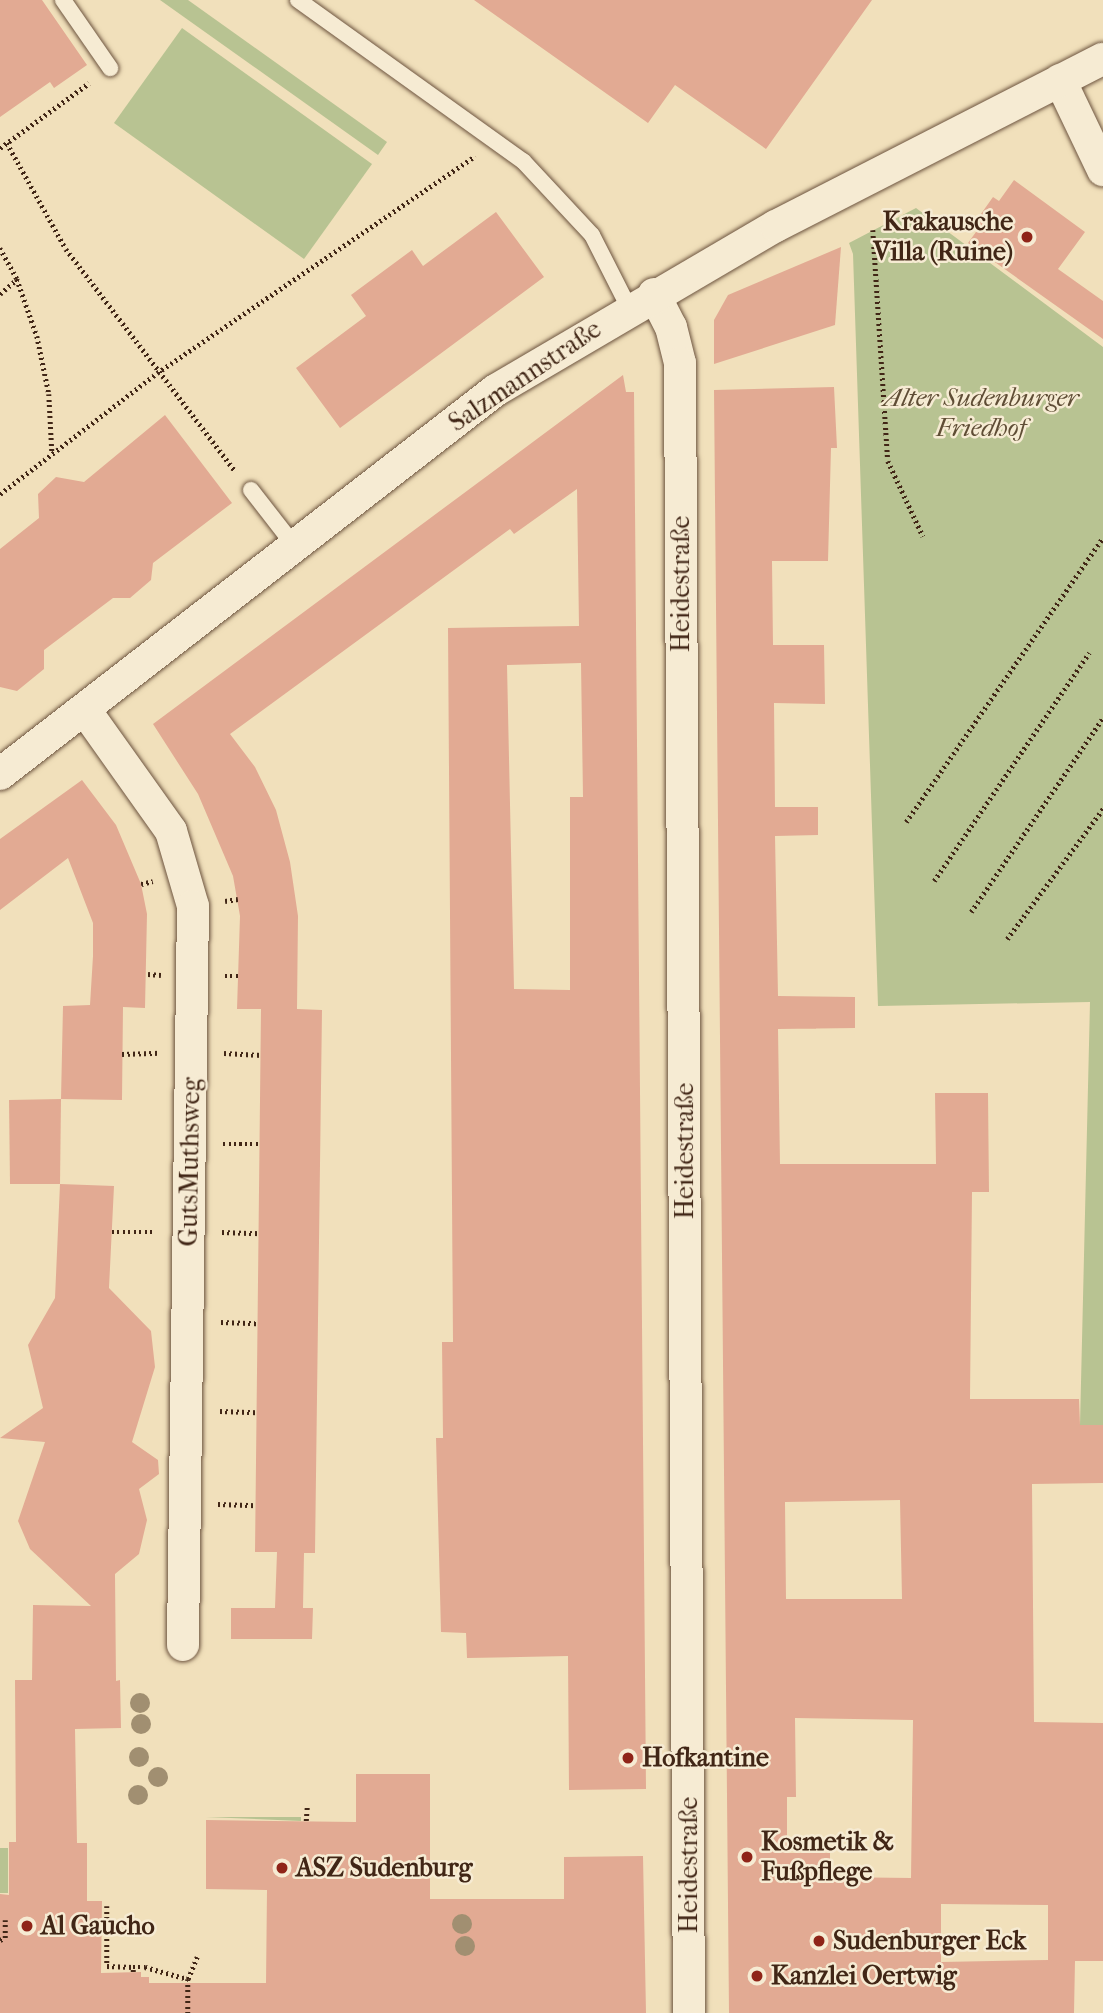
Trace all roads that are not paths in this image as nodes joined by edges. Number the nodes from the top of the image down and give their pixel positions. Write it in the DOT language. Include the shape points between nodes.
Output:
graph roads {
  1 [pos="63,0"];
  2 [pos="298,0"];
  3 [pos="1103,59"];
  4 [pos="110,68"];
  5 [pos="1060,80"];
  6 [pos="1103,170"];
  7 [pos="641,301"];
  8 [pos="251,490"];
  9 [pos="293,544"];
  10 [pos="85,710"];
  11 [pos="0,774"];
  12 [pos="183,1645"];
  13 [pos="689,2013"];
  1 -- 4 [label="lane"];
  2 -- 7 [label="lane" via="499,140 592,235"];
  3 -- 5 [label="street, Salzmannstraße"];
  5 -- 6 [label="street"];
  5 -- 7 [label="street, Salzmannstraße"];
  7 -- 9 [label="street, Salzmannstraße" via="496,390"];
  7 -- 13 [label="street, Heidestraße" via="671,327 680,363"];
  8 -- 9 [label="lane"];
  9 -- 10 [label="street, Salzmannstraße"];
  10 -- 11 [label="street, Salzmannstraße"];
  10 -- 12 [label="street, GutsMuthsweg" via="171,831 194,906"];
}
